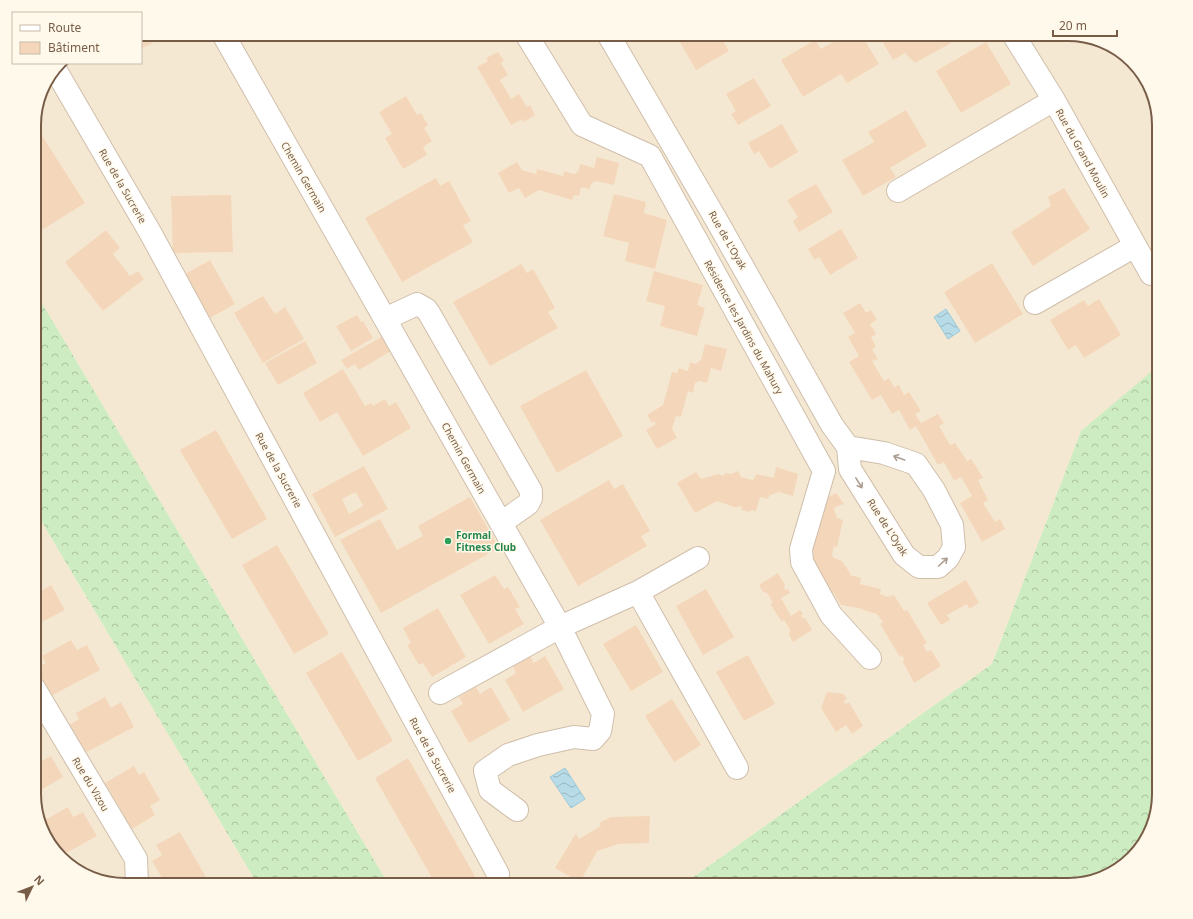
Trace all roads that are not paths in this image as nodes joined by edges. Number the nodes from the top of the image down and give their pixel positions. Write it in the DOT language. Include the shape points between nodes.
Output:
graph roads {
  1 [pos="227,41"];
  2 [pos="530,41"];
  3 [pos="612,41"];
  4 [pos="1017,41"];
  5 [pos="58,74"];
  6 [pos="1054,100"];
  7 [pos="898,192"];
  8 [pos="1135,246"];
  9 [pos="1151,274"];
  10 [pos="1035,303"];
  11 [pos="385,319"];
  12 [pos="848,447"];
  13 [pos="501,523"];
  14 [pos="698,558"];
  15 [pos="638,592"];
  16 [pos="560,627"];
  17 [pos="870,658"];
  18 [pos="440,693"];
  19 [pos="41,700"];
  20 [pos="737,768"];
  21 [pos="517,810"];
  22 [pos="498,874"];
  23 [pos="137,878"];
  1 -- 11 [label="street, Chemin Germain"];
  2 -- 17 [label="street, Résidence les Jardins du Mahury" via="582,125 650,156 824,471 801,549 802,562 831,614"];
  3 -- 12 [label="street, Rue de L'Oyak" via="832,425"];
  4 -- 6 [label="street, Rue du Grand Moulin"];
  5 -- 22 [label="street, Rue de la Sucrerie" via="151,234"];
  6 -- 7 [label="street"];
  6 -- 8 [label="street, Rue du Grand Moulin"];
  8 -- 9 [label="street, Rue du Grand Moulin"];
  8 -- 10 [label="street"];
  11 -- 13 [label="street, Chemin Germain"];
  11 -- 13 [label="street" via="417,304 426,309 530,491 531,498 528,504"];
  12 -- 12 [label="street, Rue de L'Oyak, one-way" via="850,469 904,555 919,567 938,567 948,558 954,547 952,525 934,490 916,464 884,453"];
  13 -- 16 [label="street, Chemin Germain"];
  14 -- 15 [label="street"];
  15 -- 16 [label="street"];
  15 -- 20 [label="street"];
  16 -- 18 [label="street"];
  16 -- 21 [label="street, Chemin Germain" via="603,714 600,731 593,739 574,737 508,755 485,771 490,790"];
  19 -- 23 [label="street, Rue du Vizou" via="136,859"];
}
